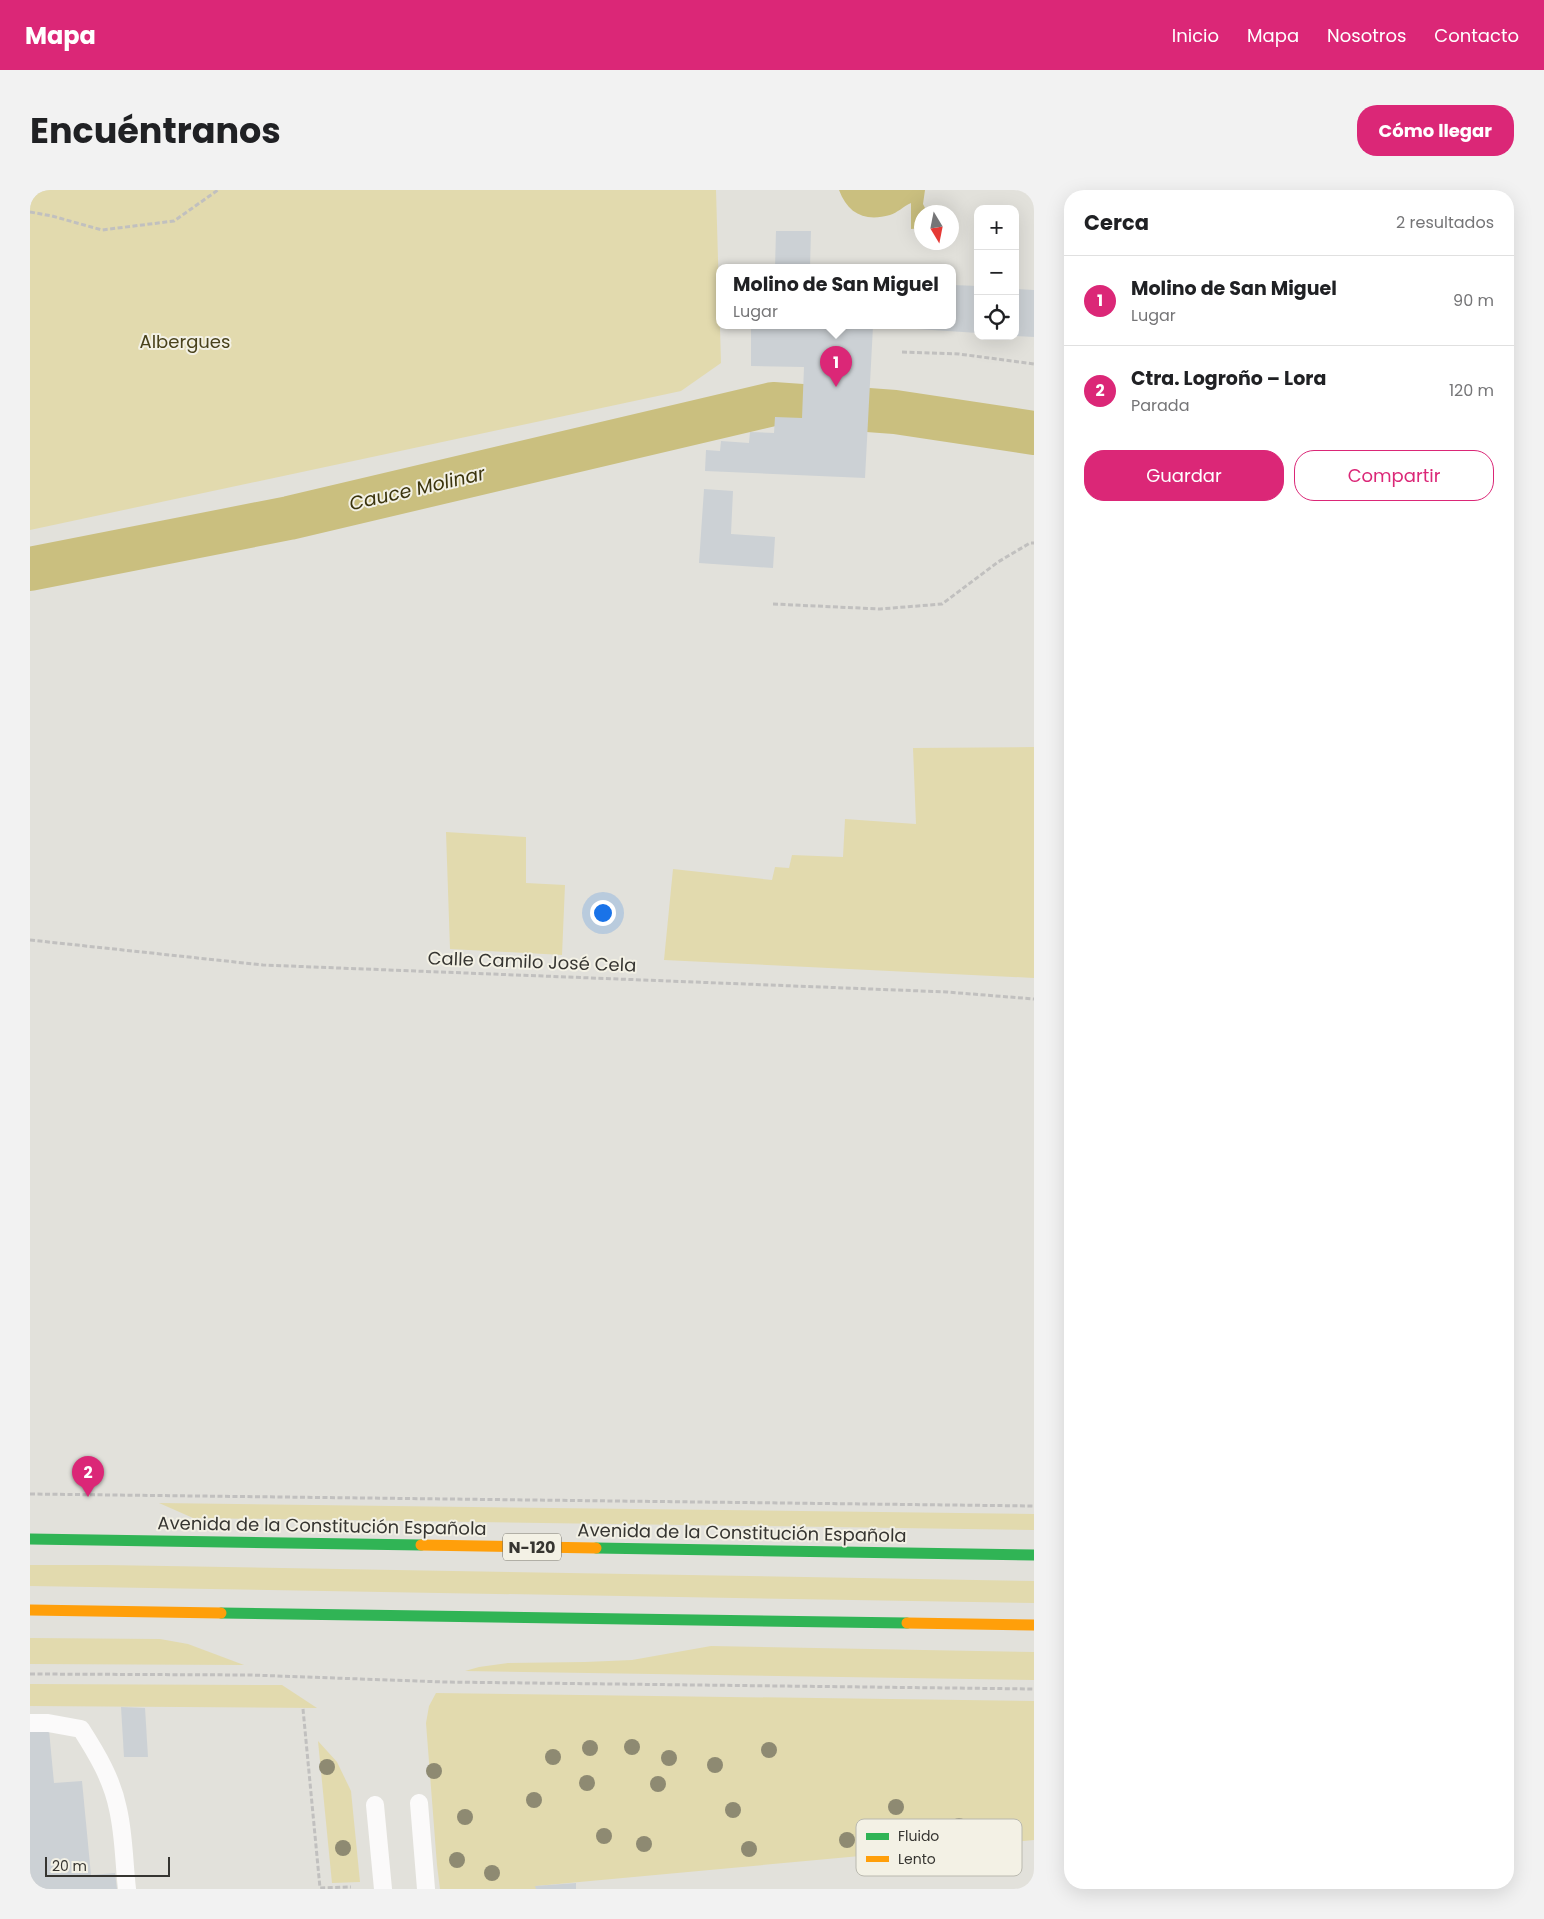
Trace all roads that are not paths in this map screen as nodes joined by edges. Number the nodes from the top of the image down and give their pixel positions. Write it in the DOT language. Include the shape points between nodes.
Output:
graph roads {
  1 [pos="30,1539"];
  2 [pos="1034,1555"];
  3 [pos="30,1610"];
  4 [pos="1034,1625"];
  5 [pos="30,1723"];
  6 [pos="419,1803"];
  7 [pos="375,1805"];
  8 [pos="127,1889"];
  9 [pos="383,1889"];
  10 [pos="426,1889"];
  1 -- 2 [label="highway, Avenida de la Constitución Española / N-120"];
  3 -- 4 [label="highway"];
  5 -- 8 [label="lane" via="81,1729 99,1758 118,1810"];
  6 -- 10 [label="lane"];
  7 -- 9 [label="lane"];
}
